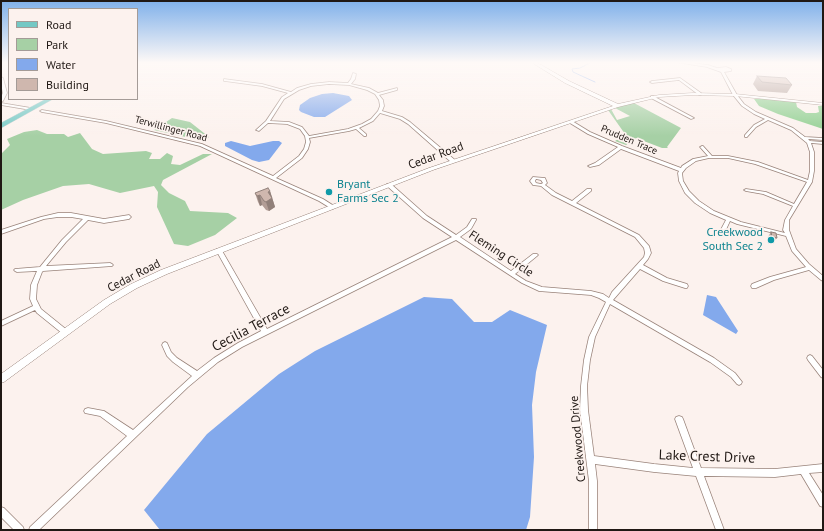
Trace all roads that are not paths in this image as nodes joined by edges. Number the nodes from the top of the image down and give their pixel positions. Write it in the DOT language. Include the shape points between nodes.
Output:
graph roads {
  1 [pos="4,87"];
  2 [pos="274,87"];
  3 [pos="309,87"];
  4 [pos="360,87"];
  5 [pos="577,87"];
  6 [pos="690,87"];
  7 [pos="730,87"];
  8 [pos="396,89"];
  9 [pos="292,92"];
  10 [pos="377,94"];
  11 [pos="700,94"];
  12 [pos="735,95"];
  13 [pos="652,97"];
  14 [pos="42,100"];
  15 [pos="48,100"];
  16 [pos="1,103"];
  17 [pos="823,104"];
  18 [pos="617,106"];
  19 [pos="29,108"];
  20 [pos="42,111"];
  21 [pos="380,112"];
  22 [pos="692,118"];
  23 [pos="768,118"];
  24 [pos="1,122"];
  25 [pos="267,122"];
  26 [pos="571,122"];
  27 [pos="1,126"];
  28 [pos="357,128"];
  29 [pos="258,130"];
  30 [pos="366,135"];
  31 [pos="746,136"];
  32 [pos="308,137"];
  33 [pos="804,138"];
  34 [pos="823,139"];
  35 [pos="809,142"];
  36 [pos="823,143"];
  37 [pos="621,147"];
  38 [pos="702,147"];
  39 [pos="711,157"];
  40 [pos="453,161"];
  41 [pos="590,166"];
  42 [pos="682,170"];
  43 [pos="273,178"];
  44 [pos="810,182"];
  45 [pos="389,185"];
  46 [pos="542,185"];
  47 [pos="588,190"];
  48 [pos="746,190"];
  49 [pos="573,203"];
  50 [pos="796,206"];
  51 [pos="332,207"];
  52 [pos="129,217"];
  53 [pos="87,218"];
  54 [pos="729,219"];
  55 [pos="474,220"];
  56 [pos="1,232"];
  57 [pos="721,235"];
  58 [pos="787,235"];
  59 [pos="456,238"];
  60 [pos="219,250"];
  61 [pos="534,255"];
  62 [pos="110,265"];
  63 [pos="639,266"];
  64 [pos="42,268"];
  65 [pos="810,268"];
  66 [pos="17,270"];
  67 [pos="511,274"];
  68 [pos="823,279"];
  69 [pos="685,286"];
  70 [pos="754,286"];
  71 [pos="610,300"];
  72 [pos="36,306"];
  73 [pos="1,324"];
  74 [pos="65,332"];
  75 [pos="265,332"];
  76 [pos="165,345"];
  77 [pos="810,358"];
  78 [pos="197,375"];
  79 [pos="823,375"];
  80 [pos="1,379"];
  81 [pos="739,382"];
  82 [pos="88,411"];
  83 [pos="679,419"];
  84 [pos="134,435"];
  85 [pos="590,460"];
  86 [pos="823,468"];
  87 [pos="803,471"];
  88 [pos="699,472"];
  89 [pos="823,503"];
  90 [pos="1,511"];
  91 [pos="20,530"];
  92 [pos="33,530"];
  93 [pos="593,530"];
  94 [pos="720,530"];
  1 -- 16 [label="street" via="6,93"];
  2 -- 9 [label="street"];
  3 -- 9 [label="street"];
  4 -- 10 [label="street"];
  5 -- 18 [label="street"];
  6 -- 11 [label="street"];
  7 -- 12 [label="street"];
  8 -- 10 [label="street"];
  9 -- 25 [label="street" via="278,104"];
  10 -- 21 [label="street" via="382,106"];
  11 -- 12 [label="street, Cedar Road"];
  11 -- 13 [label="street, Cedar Road"];
  12 -- 17 [label="street, Cedar Road"];
  12 -- 23 [label="street" via="746,108"];
  13 -- 18 [label="street, Cedar Road"];
  13 -- 22 [label="street"];
  14 -- 19 [label="main road"];
  15 -- 19 [label="main road"];
  16 -- 19 [label="street"];
  18 -- 26 [label="street, Cedar Road"];
  19 -- 24 [label="main road"];
  19 -- 27 [label="main road"];
  20 -- 43 [label="street, Terwillinger Road" via="106,122 190,142"];
  21 -- 28 [label="street"];
  21 -- 40 [label="street" via="409,122"];
  23 -- 31 [label="street" via="755,126"];
  23 -- 33 [label="street" via="792,129"];
  25 -- 29 [label="street"];
  25 -- 32 [label="street" via="293,125 303,130"];
  26 -- 37 [label="street, Prudden Trace"];
  26 -- 40 [label="street, Cedar Road"];
  28 -- 30 [label="street"];
  28 -- 32 [label="street"];
  32 -- 43 [label="street" via="303,155"];
  33 -- 34 [label="street"];
  33 -- 35 [label="street"];
  35 -- 36 [label="street"];
  35 -- 44 [label="street" via="812,152"];
  37 -- 41 [label="street"];
  37 -- 42 [label="street, Prudden Trace"];
  38 -- 39 [label="street"];
  39 -- 42 [label="street" via="692,161"];
  39 -- 44 [label="street" via="744,160"];
  40 -- 45 [label="street, Cedar Road"];
  42 -- 54 [label="street" via="681,181 691,197 704,207"];
  43 -- 51 [label="street, Terwillinger Road"];
  44 -- 50 [label="street"];
  45 -- 51 [label="street, Cedar Road"];
  45 -- 59 [label="street, Fleming Circle" via="425,217"];
  46 -- 49 [label="street, Creekwood Drive"];
  47 -- 49 [label="street"];
  48 -- 50 [label="street" via="764,193"];
  49 -- 63 [label="street, Creekwood Drive" via="637,236 648,253"];
  50 -- 58 [label="street" via="787,220"];
  51 -- 60 [label="street, Cedar Road"];
  52 -- 53 [label="street" via="107,221"];
  53 -- 56 [label="street" via="50,216"];
  53 -- 64 [label="street"];
  54 -- 57 [label="street"];
  54 -- 58 [label="street"];
  55 -- 59 [label="street, Cecilia Terrace" via="469,228"];
  58 -- 65 [label="street" via="794,250"];
  59 -- 67 [label="street, Fleming Circle"];
  59 -- 75 [label="street, Cecilia Terrace"];
  60 -- 74 [label="street, Cedar Road" via="134,286"];
  60 -- 75 [label="street"];
  61 -- 67 [label="street"];
  62 -- 64 [label="street"];
  63 -- 69 [label="street" via="665,280"];
  63 -- 71 [label="street, Creekwood Drive"];
  64 -- 66 [label="street"];
  64 -- 72 [label="street" via="34,284 33,299"];
  65 -- 68 [label="street"];
  65 -- 70 [label="street" via="772,278"];
  67 -- 71 [label="street, Fleming Circle" via="533,287 596,294"];
  71 -- 81 [label="street, Fleming Circle" via="717,364"];
  71 -- 85 [label="street, Creekwood Drive" via="592,337 587,360 584,410"];
  72 -- 73 [label="street"];
  72 -- 74 [label="street" via="43,316"];
  74 -- 80 [label="street, Cedar Road"];
  75 -- 78 [label="street, Cecilia Terrace" via="232,349"];
  76 -- 78 [label="street" via="175,360"];
  77 -- 79 [label="street"];
  78 -- 84 [label="street, Cecilia Terrace"];
  82 -- 84 [label="street" via="100,413"];
  83 -- 88 [label="street"];
  84 -- 92 [label="street, Cecilia Terrace"];
  85 -- 88 [label="street, Lake Crest Drive"];
  85 -- 93 [label="street, Creekwood Drive" via="593,482"];
  86 -- 87 [label="street, Lake Crest Drive"];
  87 -- 88 [label="street, Lake Crest Drive"];
  87 -- 89 [label="street"];
  88 -- 94 [label="street"];
  90 -- 91 [label="street"];
}
